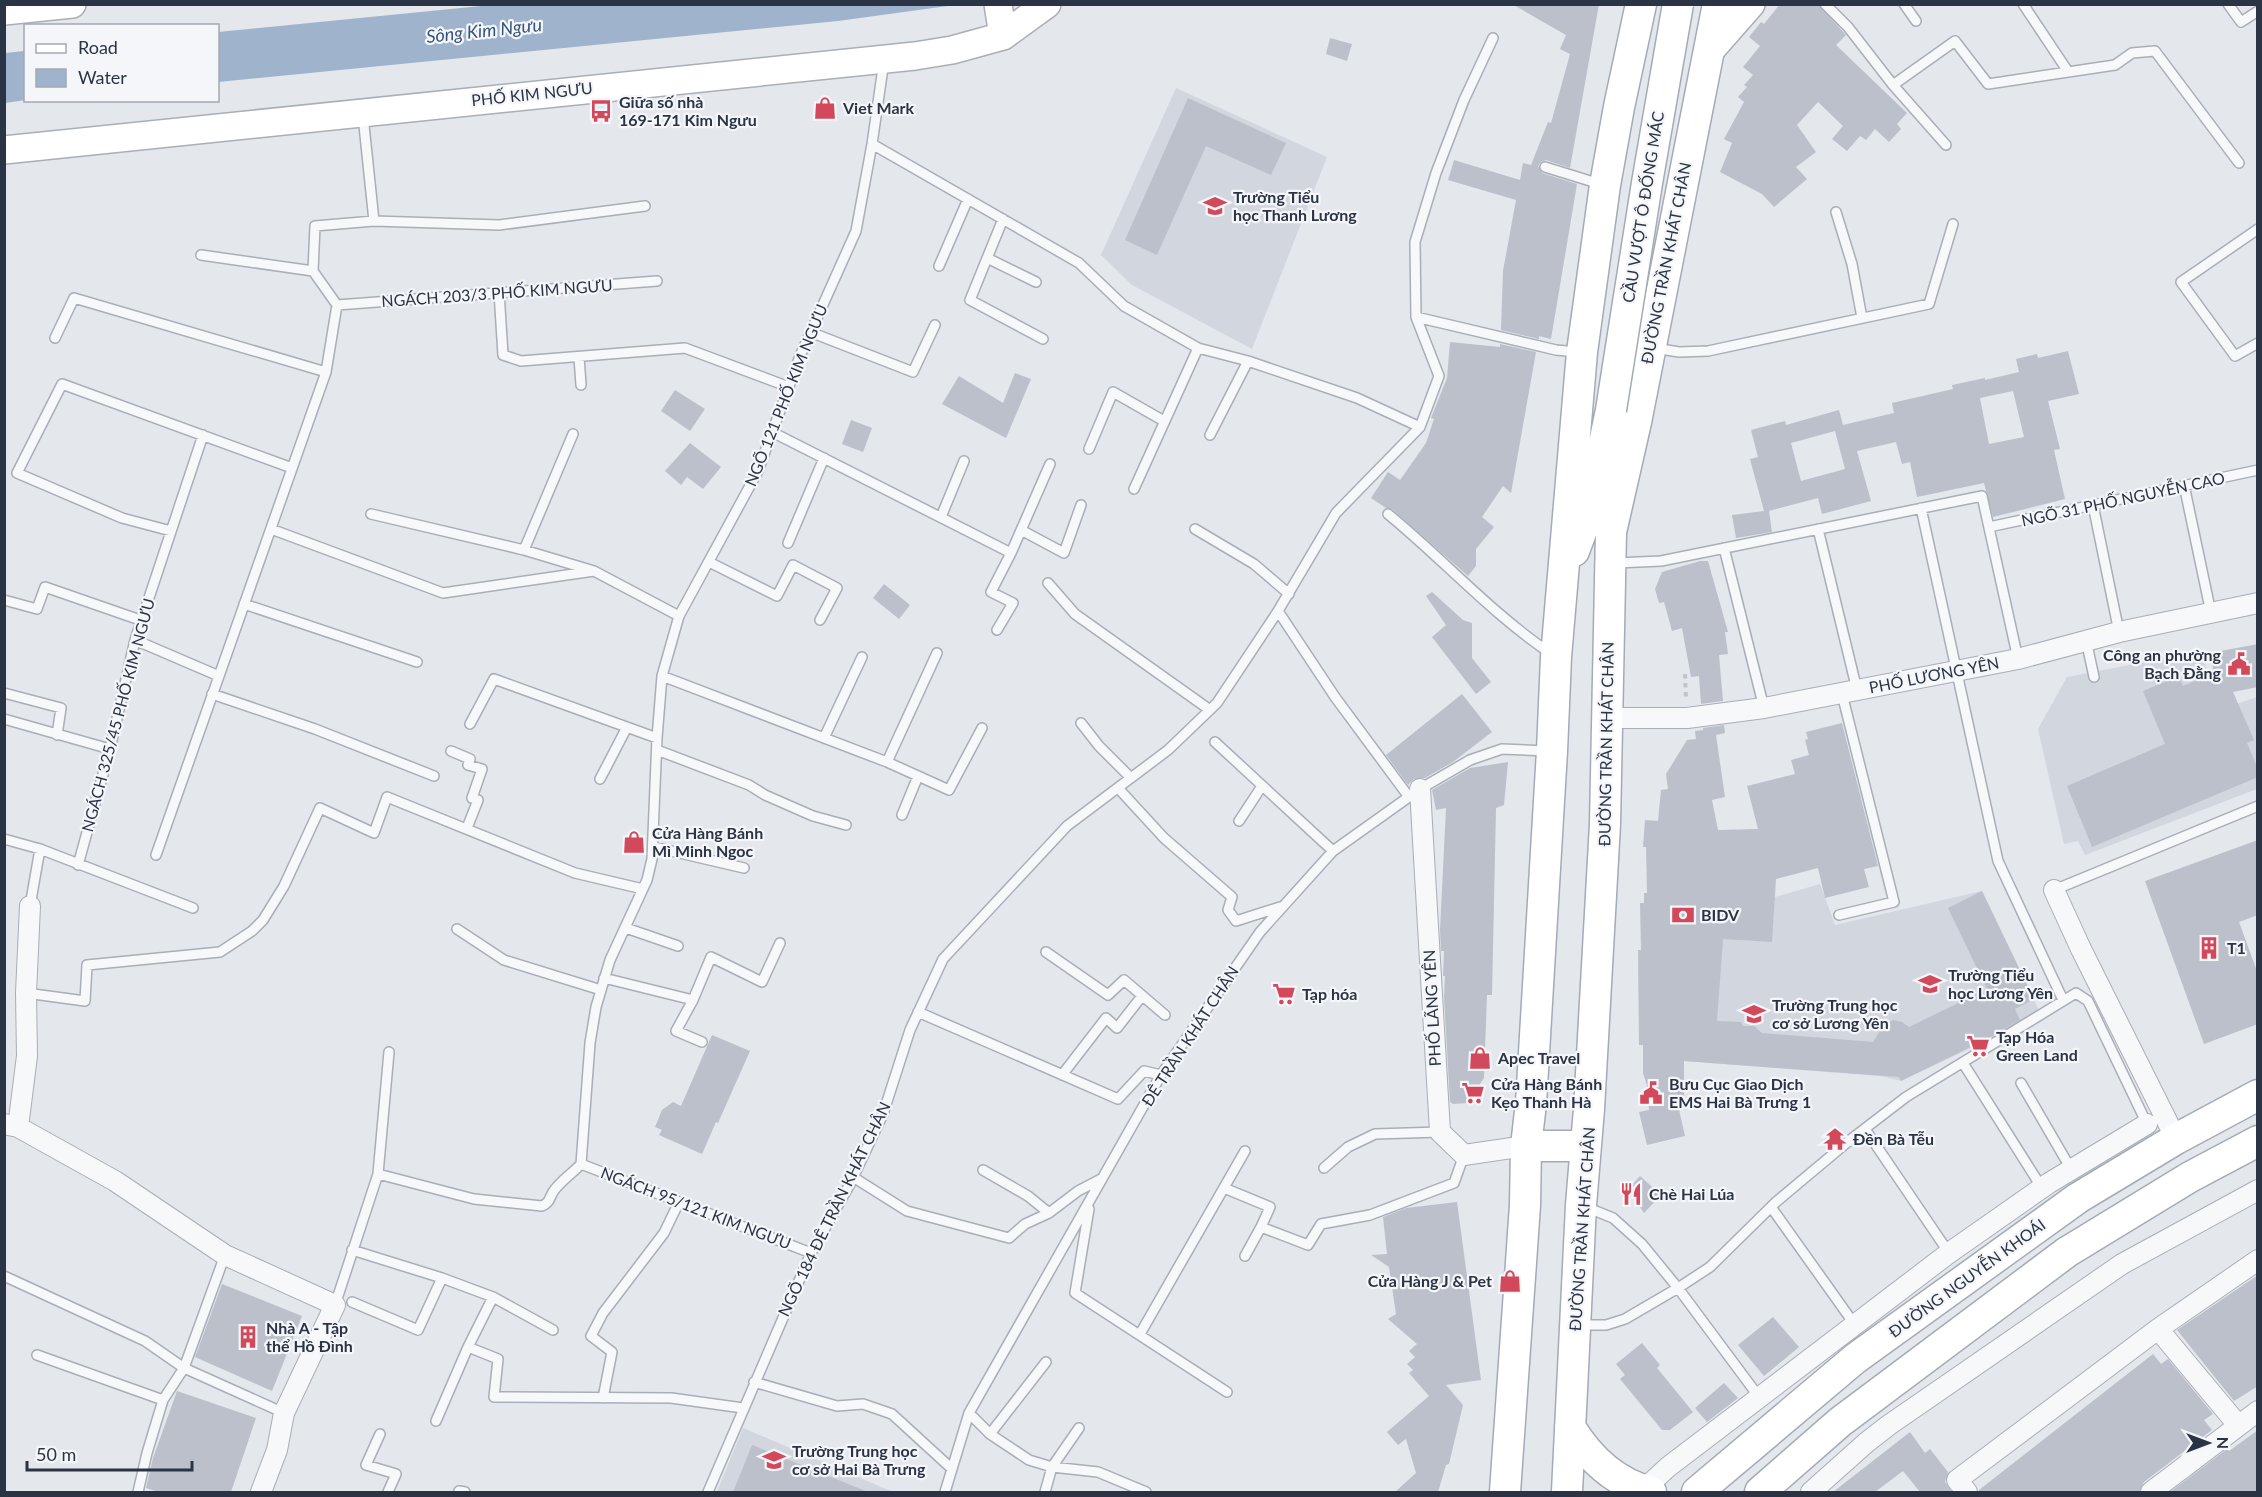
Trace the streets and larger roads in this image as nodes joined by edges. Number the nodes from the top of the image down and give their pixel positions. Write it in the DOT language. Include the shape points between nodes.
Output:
graph roads {
  1 [pos="72,4"];
  2 [pos="1047,4"];
  3 [pos="1678,4"];
  4 [pos="1718,4"];
  5 [pos="1751,4"];
  6 [pos="998,7"];
  7 [pos="1637,9"];
  8 [pos="4,11"];
  9 [pos="1004,36"];
  10 [pos="1708,53"];
  11 [pos="1698,101"];
  12 [pos="1618,107"];
  13 [pos="4,150"];
  14 [pos="1611,410"];
  15 [pos="1611,532"];
  16 [pos="1563,579"];
  17 [pos="2258,603"];
  18 [pos="1606,718"];
  19 [pos="1414,793"];
  20 [pos="2054,891"];
  21 [pos="30,906"];
  22 [pos="2258,1095"];
  23 [pos="2147,1124"];
  24 [pos="11,1126"];
  25 [pos="2176,1139"];
  26 [pos="2258,1141"];
  27 [pos="1526,1146"];
  28 [pos="1586,1146"];
  29 [pos="2258,1190"];
  30 [pos="2258,1260"];
  31 [pos="2158,1329"];
  32 [pos="2258,1411"];
  33 [pos="2238,1425"];
  34 [pos="1570,1427"];
  35 [pos="1962,1486"];
  36 [pos="1647,1491"];
  37 [pos="261,1492"];
  38 [pos="1505,1492"];
  39 [pos="1567,1492"];
  40 [pos="1698,1492"];
  41 [pos="1760,1492"];
  42 [pos="1811,1492"];
  43 [pos="2151,1492"];
  1 -- 8 [label="main road"];
  2 -- 9 [label="main road, PHỐ KIM NGƯU"];
  3 -- 14 [label="main road, CẦU VƯỢT Ô ĐỐNG MÁC, bridge"];
  4 -- 10 [label="main road, ĐƯỜNG TRẦN KHÁT CHÂN"];
  5 -- 10 [label="main road"];
  6 -- 9 [label="main road"];
  7 -- 12 [label="main road"];
  9 -- 13 [label="main road, PHỐ KIM NGƯU" via="952,50 884,60"];
  10 -- 11 [label="main road, ĐƯỜNG TRẦN KHÁT CHÂN"];
  11 -- 12 [label="main road" via="1688,90 1664,83 1649,87"];
  11 -- 15 [label="main road, ĐƯỜNG TRẦN KHÁT CHÂN"];
  12 -- 16 [label="main road" via="1582,352"];
  14 -- 15 [label="main road, CẦU VƯỢT Ô ĐỐNG MÁC"];
  14 -- 16 [label="main road, CẦU VƯỢT Ô ĐỐNG MÁC" via="1591,506"];
  15 -- 18 [label="main road, ĐƯỜNG TRẦN KHÁT CHÂN"];
  16 -- 27 [label="main road"];
  17 -- 18 [label="street, PHỐ LƯƠNG YÊN" via="2119,632 2018,659 1764,708 1687,718"];
  18 -- 28 [label="main road, ĐƯỜNG TRẦN KHÁT CHÂN" via="1605,824"];
  19 -- 27 [label="street, PHỐ LÃNG YÊN" via="1440,1132 1464,1155"];
  20 -- 25 [label="street"];
  21 -- 24 [label="street" via="26,1069"];
  22 -- 25 [label="main road, ĐƯỜNG NGUYỄN KHOÁI"];
  23 -- 36 [label="street, ĐƯỜNG NGUYỄN KHOÁI" via="2071,1169 1949,1253 1668,1467"];
  24 -- 37 [label="street" via="115,1181 225,1255 344,1304 284,1413 277,1450"];
  25 -- 40 [label="main road, ĐƯỜNG NGUYỄN KHOÁI" via="2078,1198 1902,1324"];
  26 -- 41 [label="main road" via="2190,1177 2067,1252 1840,1422"];
  27 -- 28 [label="main road"];
  27 -- 38 [label="main road"];
  28 -- 34 [label="main road, ĐƯỜNG TRẦN KHÁT CHÂN"];
  29 -- 42 [label="street" via="2112,1271 1889,1425"];
  30 -- 31 [label="street"];
  31 -- 33 [label="street"];
  31 -- 35 [label="street"];
  32 -- 33 [label="street"];
  33 -- 43 [label="street"];
  34 -- 36 [label="main road" via="1603,1467"];
  34 -- 39 [label="main road, ĐƯỜNG TRẦN KHÁT CHÂN"];
}
